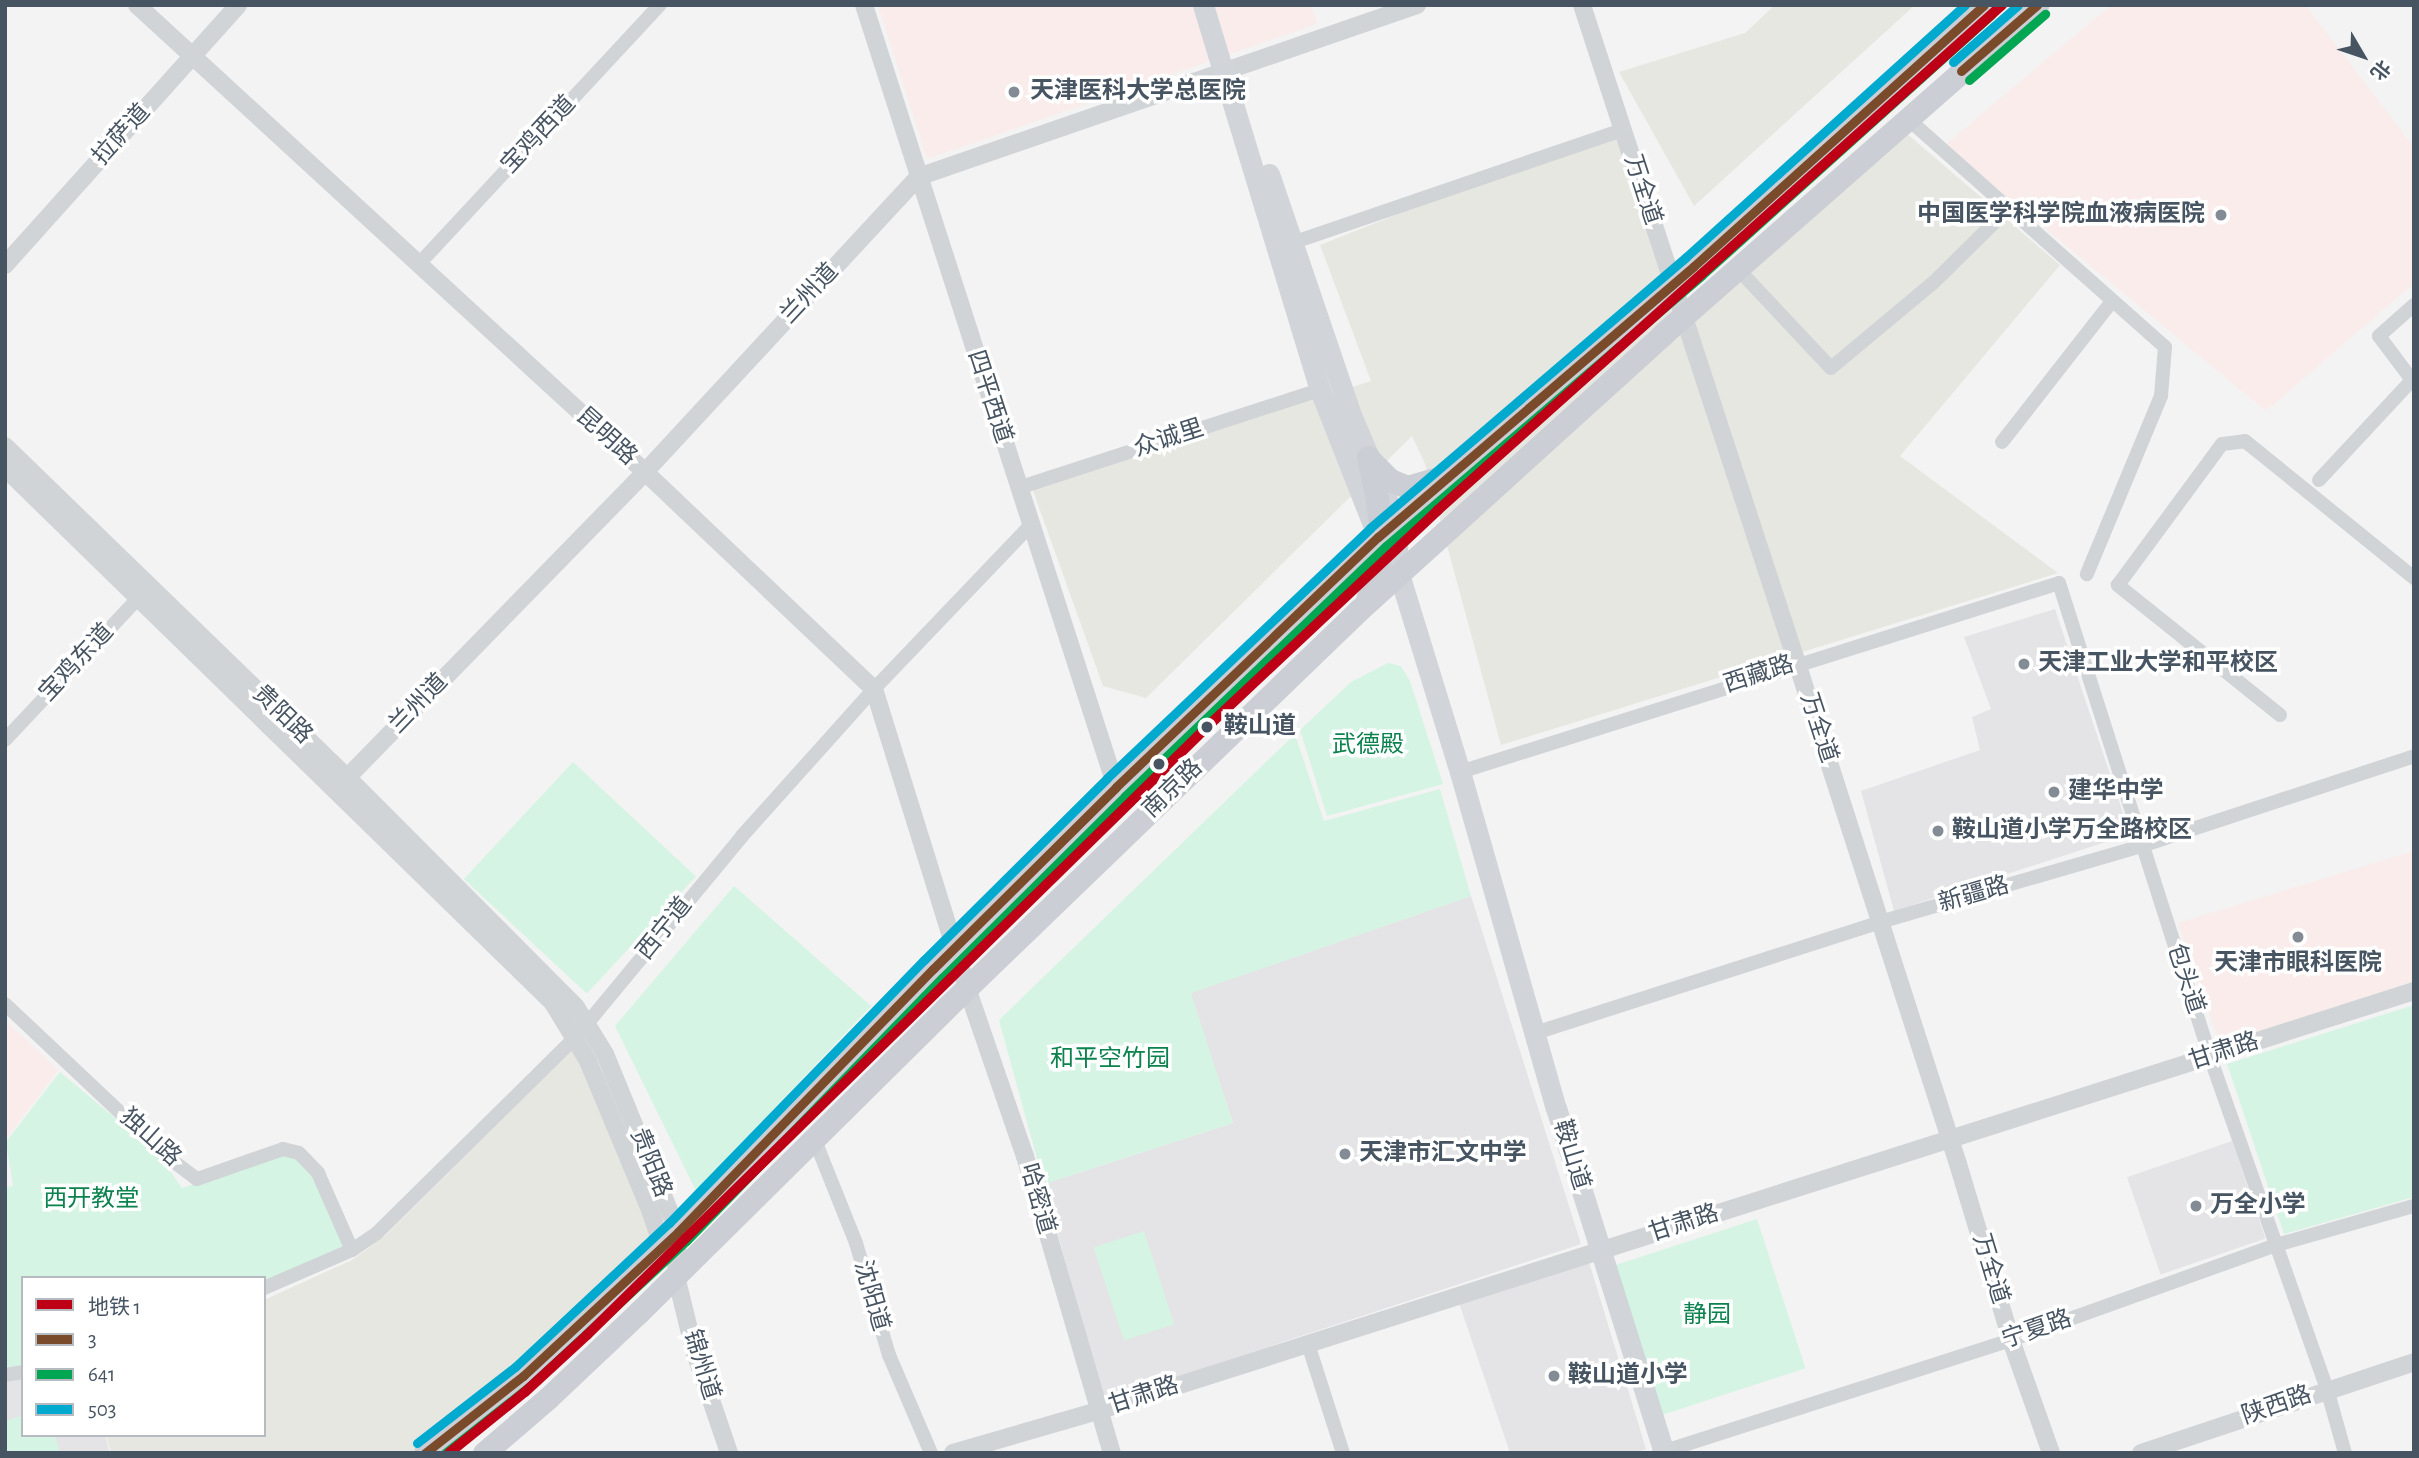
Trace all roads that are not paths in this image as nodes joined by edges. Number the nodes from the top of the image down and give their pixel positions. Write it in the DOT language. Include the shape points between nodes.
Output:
graph roads {
  1 [pos="137,5"];
  2 [pos="238,5"];
  3 [pos="660,5"];
  4 [pos="864,5"];
  5 [pos="1203,5"];
  6 [pos="1215,5"];
  7 [pos="1417,5"];
  8 [pos="1582,5"];
  9 [pos="1984,5"];
  10 [pos="2037,5"];
  11 [pos="194,54"];
  12 [pos="1229,70"];
  13 [pos="1907,118"];
  14 [pos="1622,130"];
  15 [pos="918,177"];
  16 [pos="2008,209"];
  17 [pos="1285,245"];
  18 [pos="5,265"];
  19 [pos="418,265"];
  20 [pos="1737,268"];
  21 [pos="1673,283"];
  22 [pos="2112,300"];
  23 [pos="2414,305"];
  24 [pos="1684,316"];
  25 [pos="1320,390"];
  26 [pos="2002,442"];
  27 [pos="5,446"];
  28 [pos="1368,457"];
  29 [pos="5,468"];
  30 [pos="1456,468"];
  31 [pos="645,472"];
  32 [pos="2319,480"];
  33 [pos="1018,488"];
  34 [pos="1359,493"];
  35 [pos="1030,526"];
  36 [pos="1384,534"];
  37 [pos="2087,573"];
  38 [pos="1398,574"];
  39 [pos="2414,578"];
  40 [pos="2059,583"];
  41 [pos="1325,586"];
  42 [pos="144,592"];
  43 [pos="1359,610"];
  44 [pos="1797,663"];
  45 [pos="874,689"];
  46 [pos="2280,715"];
  47 [pos="5,740"];
  48 [pos="2414,756"];
  49 [pos="1461,772"];
  50 [pos="342,784"];
  51 [pos="1116,787"];
  52 [pos="2141,846"];
  53 [pos="1880,922"];
  54 [pos="956,947"];
  55 [pos="967,988"];
  56 [pos="2414,991"];
  57 [pos="5,1004"];
  58 [pos="582,1030"];
  59 [pos="1535,1033"];
  60 [pos="2210,1057"];
  61 [pos="814,1138"];
  62 [pos="1950,1138"];
  63 [pos="2414,1206"];
  64 [pos="669,1240"];
  65 [pos="2276,1245"];
  66 [pos="352,1250"];
  67 [pos="1600,1251"];
  68 [pos="676,1276"];
  69 [pos="266,1287"];
  70 [pos="2011,1339"];
  71 [pos="1308,1344"];
  72 [pos="2414,1362"];
  73 [pos="2327,1389"];
  74 [pos="1098,1410"];
  75 [pos="1662,1452"];
  76 [pos="425,1453"];
  77 [pos="484,1453"];
  78 [pos="729,1453"];
  79 [pos="931,1453"];
  80 [pos="953,1453"];
  81 [pos="1112,1453"];
  82 [pos="1343,1453"];
  83 [pos="2051,1453"];
  84 [pos="2141,1453"];
  85 [pos="2345,1453"];
  1 -- 11 [label="street, 昆明路"];
  2 -- 11 [label="street, 拉萨道"];
  3 -- 19 [label="street, 宝鸡西道"];
  4 -- 15 [label="street, 四平西道"];
  5 -- 12 [label="main road, 鞍山道"];
  6 -- 12 [label="main road, 鞍山道"];
  7 -- 12 [label="street, 兰州道"];
  8 -- 14 [label="street, 万全道"];
  9 -- 21 [label="main road, 南京路"];
  10 -- 13 [label="main road, 南京路"];
  11 -- 18 [label="street, 拉萨道"];
  11 -- 19 [label="street, 昆明路"];
  12 -- 15 [label="street, 兰州道"];
  12 -- 17 [label="main road, 鞍山道"];
  13 -- 16 [label="street"];
  13 -- 20 [label="main road, 南京路"];
  14 -- 17 [label="street"];
  14 -- 21 [label="street, 万全道"];
  15 -- 31 [label="street, 兰州道"];
  15 -- 33 [label="street, 四平西道"];
  16 -- 20 [label="street" via="1934,282 1831,368"];
  16 -- 22 [label="street"];
  17 -- 25 [label="main road, 鞍山道"];
  17 -- 28 [label="main road, 鞍山道"];
  19 -- 31 [label="street, 昆明路"];
  20 -- 24 [label="main road, 南京路"];
  21 -- 24 [label="street, 万全道"];
  21 -- 30 [label="main road, 南京路"];
  22 -- 26 [label="street"];
  22 -- 37 [label="street" via="2165,347 2161,396"];
  23 -- 32 [label="street" via="2379,336 2412,380"];
  24 -- 38 [label="main road, 南京路"];
  24 -- 44 [label="street, 万全道"];
  25 -- 33 [label="street, 众诚里"];
  25 -- 34 [label="main road, 鞍山道"];
  27 -- 42 [label="street, 贵阳路"];
  28 -- 30 [label="main road" via="1390,480 1407,487 1426,484"];
  28 -- 36 [label="main road"];
  29 -- 42 [label="street, 贵阳路"];
  30 -- 36 [label="main road, 南京路"];
  31 -- 45 [label="street, 昆明路"];
  31 -- 50 [label="street, 兰州道"];
  33 -- 35 [label="street, 四平西道"];
  34 -- 36 [label="main road, 鞍山道"];
  34 -- 41 [label="main road" via="1355,549"];
  35 -- 45 [label="street, 西宁道"];
  35 -- 51 [label="street, 四平西道"];
  36 -- 38 [label="main road, 鞍山道"];
  36 -- 41 [label="main road, 南京路"];
  36 -- 43 [label="main road" via="1377,578"];
  38 -- 43 [label="main road, 南京路"];
  38 -- 49 [label="main road, 鞍山道"];
  39 -- 46 [label="street" via="2245,441 2222,444 2118,585"];
  40 -- 44 [label="street, 西藏路"];
  40 -- 52 [label="street, 包头道"];
  41 -- 51 [label="main road, 南京路"];
  42 -- 47 [label="street, 宝鸡东道"];
  42 -- 50 [label="street, 贵阳路"];
  43 -- 55 [label="main road, 南京路"];
  44 -- 49 [label="street, 西藏路"];
  44 -- 53 [label="street, 万全道"];
  45 -- 54 [label="street, 昆明路"];
  45 -- 58 [label="street, 西宁道" via="742,836"];
  48 -- 52 [label="street, 新疆路"];
  49 -- 59 [label="main road, 鞍山道"];
  50 -- 58 [label="street, 贵阳路" via="566,996"];
  51 -- 54 [label="main road, 南京路"];
  52 -- 53 [label="street, 新疆路"];
  52 -- 60 [label="street, 包头道"];
  53 -- 59 [label="street, 新疆路"];
  53 -- 62 [label="street, 万全道"];
  54 -- 55 [label="street, 哈密道"];
  54 -- 64 [label="main road, 南京路"];
  55 -- 61 [label="main road, 南京路"];
  55 -- 74 [label="street, 哈密道" via="1025,1156"];
  56 -- 60 [label="street, 甘肃路"];
  57 -- 66 [label="street, 独山路" via="165,1155 197,1179 283,1149 299,1153 318,1173"];
  58 -- 64 [label="street, 贵阳路" via="605,1054"];
  58 -- 66 [label="street, 西宁道" via="377,1233"];
  59 -- 67 [label="main road, 鞍山道"];
  60 -- 62 [label="street, 甘肃路"];
  60 -- 65 [label="street, 包头道"];
  61 -- 68 [label="main road, 南京路"];
  61 -- 79 [label="street, 沈阳道" via="856,1243 889,1355"];
  62 -- 67 [label="street, 甘肃路"];
  62 -- 70 [label="street, 万全道"];
  63 -- 65 [label="street, 宁夏路"];
  64 -- 68 [label="street, 贵阳路"];
  64 -- 76 [label="main road, 南京路" via="523,1376"];
  65 -- 70 [label="street, 宁夏路"];
  65 -- 73 [label="street, 包头道"];
  66 -- 69 [label="street, 西宁道"];
  67 -- 71 [label="street, 甘肃路"];
  67 -- 75 [label="main road, 鞍山道"];
  68 -- 77 [label="main road, 南京路"];
  68 -- 78 [label="street, 锦州道" via="694,1350"];
  70 -- 75 [label="street, 宁夏路"];
  70 -- 83 [label="street, 万全道"];
  71 -- 74 [label="street, 甘肃路"];
  71 -- 82 [label="street"];
  72 -- 73 [label="street, 陕西路"];
  73 -- 84 [label="street, 陕西路"];
  73 -- 85 [label="street, 包头道"];
  74 -- 80 [label="street, 甘肃路"];
  74 -- 81 [label="street, 哈密道"];
}
